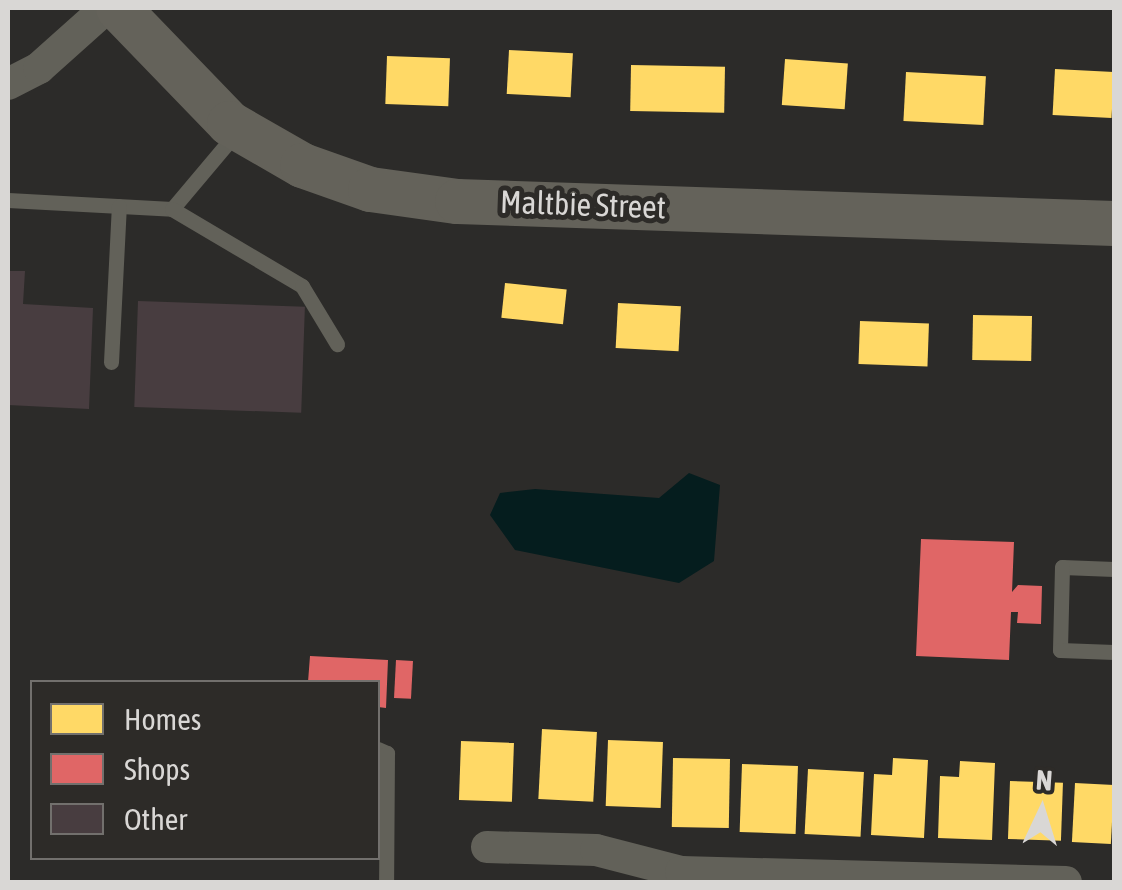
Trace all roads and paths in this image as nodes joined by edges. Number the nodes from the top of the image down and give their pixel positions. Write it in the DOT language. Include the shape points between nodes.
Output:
graph roads {
  1 [pos="106,8"];
  2 [pos="118,8"];
  3 [pos="8,84"];
  4 [pos="239,130"];
  5 [pos="8,200"];
  6 [pos="119,206"];
  7 [pos="172,209"];
  8 [pos="1114,223"];
  9 [pos="338,344"];
  10 [pos="111,362"];
  11 [pos="1114,570"];
  12 [pos="1114,652"];
  13 [pos="380,750"];
  14 [pos="383,831"];
  15 [pos="487,847"];
  16 [pos="644,873"];
  17 [pos="386,882"];
  18 [pos="1018,882"];
  19 [pos="1066,882"];
  1 -- 3 [label="street" via="39,68"];
  2 -- 4 [label="street, Maltbie Street" via="198,96"];
  4 -- 7 [label="lane"];
  4 -- 8 [label="street, Maltbie Street" via="336,179 409,197"];
  5 -- 6 [label="lane"];
  6 -- 7 [label="lane"];
  6 -- 10 [label="lane"];
  7 -- 9 [label="lane" via="302,286"];
  11 -- 12 [label="lane" via="1062,567 1060,650"];
  13 -- 14 [label="lane" via="387,753"];
  14 -- 17 [label="lane"];
  15 -- 16 [label="street" via="596,850"];
  16 -- 18 [label="street"];
  18 -- 19 [label="street"];
}
